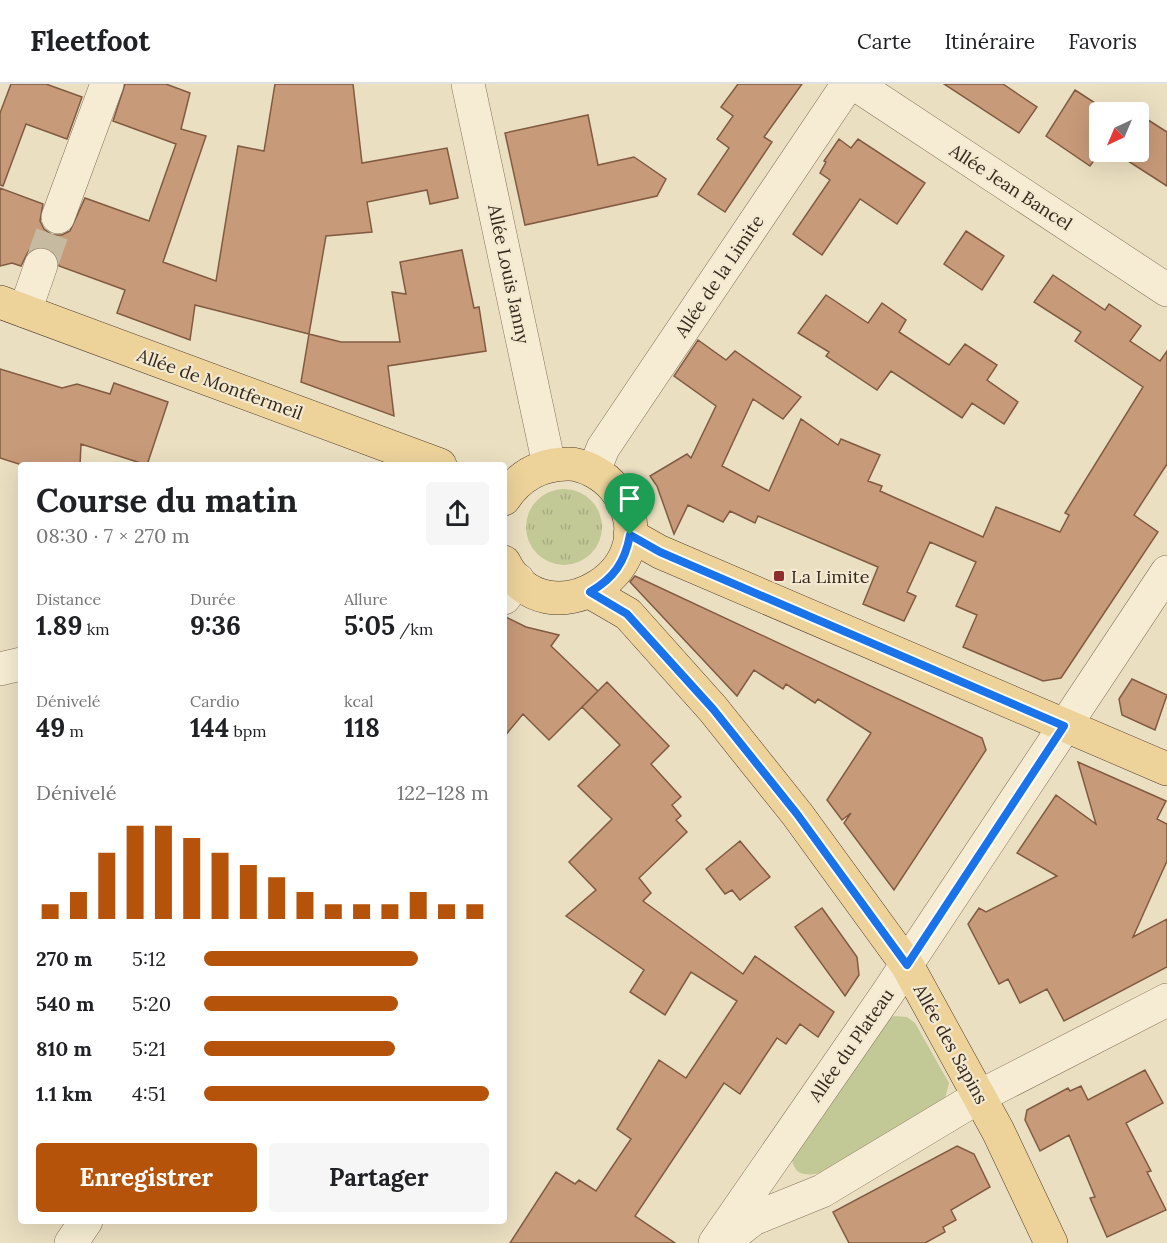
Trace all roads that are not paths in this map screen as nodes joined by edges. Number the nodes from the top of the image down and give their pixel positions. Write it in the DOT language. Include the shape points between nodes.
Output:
graph roads {
  1 [pos="106,84"];
  2 [pos="468,84"];
  3 [pos="848,84"];
  4 [pos="855,84"];
  5 [pos="58,217"];
  6 [pos="41,265"];
  7 [pos="1167,290"];
  8 [pos="12,307"];
  9 [pos="432,462"];
  10 [pos="549,465"];
  11 [pos="594,471"];
  12 [pos="507,491"];
  13 [pos="630,535"];
  14 [pos="1167,572"];
  15 [pos="509,580"];
  16 [pos="590,592"];
  17 [pos="18,665"];
  18 [pos="0,669"];
  19 [pos="1064,726"];
  20 [pos="1167,769"];
  21 [pos="907,965"];
  22 [pos="1167,1000"];
  23 [pos="980,1096"];
  24 [pos="786,1139"];
  25 [pos="822,1191"];
  26 [pos="84,1224"];
  27 [pos="71,1243"];
  28 [pos="715,1243"];
  29 [pos="722,1243"];
  30 [pos="1051,1243"];
  1 -- 5 [label="street"];
  2 -- 10 [label="street, Allée Louis Janny"];
  3 -- 11 [label="street, Allée de la Limite" via="603,448"];
  4 -- 7 [label="street, Allée Jean Bancel"];
  6 -- 8 [label="street"];
  8 -- 9 [label="main road, Allée de Montfermeil"];
  10 -- 11 [label="main road" via="572,464"];
  10 -- 12 [label="main road" via="528,473"];
  11 -- 13 [label="main road" via="610,482 622,498"];
  13 -- 16 [label="main road" via="618,570"];
  13 -- 19 [label="main road" via="660,552"];
  14 -- 19 [label="street, Allée du Plateau"];
  15 -- 16 [label="main road" via="552,597 572,598"];
  16 -- 21 [label="main road, Allée des Sapins" via="627,614 713,709 797,814"];
  17 -- 18 [label="street"];
  19 -- 20 [label="main road"];
  19 -- 21 [label="street, Allée du Plateau"];
  21 -- 23 [label="main road, Allée des Sapins"];
  21 -- 24 [label="street, Allée du Plateau"];
  22 -- 23 [label="street"];
  23 -- 25 [label="street"];
  23 -- 30 [label="main road, Allée des Sapins"];
  24 -- 25 [label="street" via="782,1161 790,1179"];
  24 -- 28 [label="street, Allée du Plateau"];
  25 -- 29 [label="street" via="753,1219"];
  26 -- 27 [label="street"];
}
